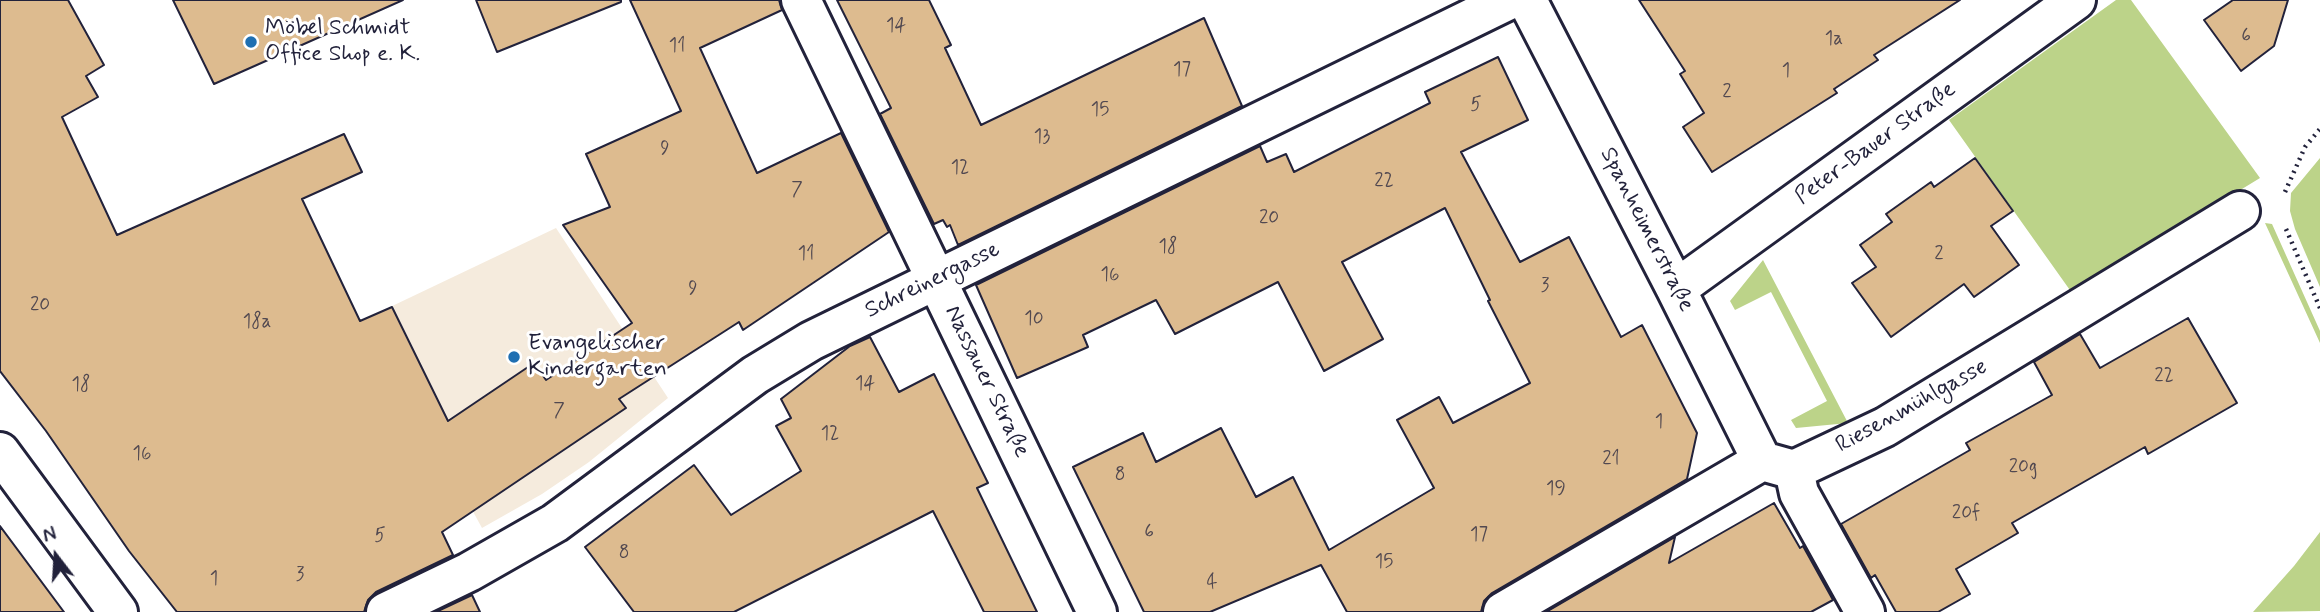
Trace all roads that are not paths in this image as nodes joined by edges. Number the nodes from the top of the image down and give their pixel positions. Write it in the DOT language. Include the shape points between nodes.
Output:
graph roads {
  1 [pos="802,0"];
  2 [pos="1510,0"];
  3 [pos="1527,0"];
  4 [pos="2076,0"];
  5 [pos="2258,210"];
  6 [pos="936,279"];
  7 [pos="1676,289"];
  8 [pos="0,452"];
  9 [pos="1778,466"];
  10 [pos="118,612"];
  11 [pos="386,612"];
  12 [pos="1097,612"];
  13 [pos="1503,612"];
  14 [pos="1865,612"];
  1 -- 6 [label="street, Nassauer Straße"];
  2 -- 6 [label="street, Schreinergasse"];
  3 -- 7 [label="street, Spanheimerstraße"];
  4 -- 7 [label="street, Peter-Bauer Straße"];
  5 -- 9 [label="street, Riesenmühlgasse" via="1885,427"];
  6 -- 11 [label="street, Schreinergasse" via="784,356 555,523"];
  6 -- 12 [label="street, Nassauer Straße"];
  7 -- 9 [label="street, Spanheimerstraße"];
  8 -- 10 [label="street"];
  9 -- 13 [label="street, Riesenmühlgasse"];
  9 -- 14 [label="street, Spanheimerstraße" via="1799,493"];
}
